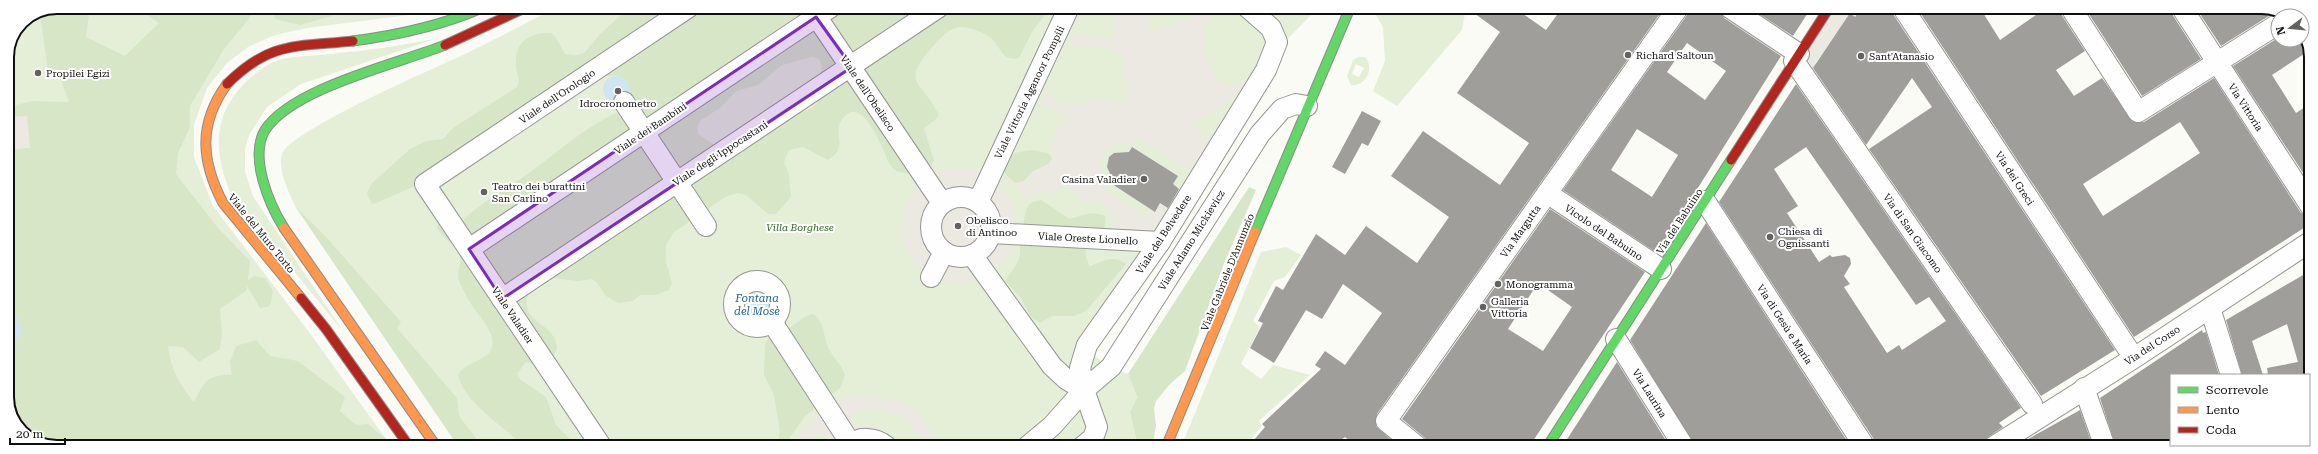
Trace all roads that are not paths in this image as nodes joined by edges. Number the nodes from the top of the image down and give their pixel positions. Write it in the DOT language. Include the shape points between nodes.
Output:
graph roads {
  1 [pos="468,14"];
  2 [pos="514,14"];
  3 [pos="679,14"];
  4 [pos="815,14"];
  5 [pos="821,14"];
  6 [pos="929,14"];
  7 [pos="1066,14"];
  8 [pos="1255,14"];
  9 [pos="1347,14"];
  10 [pos="1674,14"];
  11 [pos="1738,14"];
  12 [pos="1825,14"];
  13 [pos="1907,14"];
  14 [pos="2075,14"];
  15 [pos="2186,14"];
  16 [pos="2270,29"];
  17 [pos="1797,58"];
  18 [pos="2218,62"];
  19 [pos="852,67"];
  20 [pos="624,102"];
  21 [pos="1307,106"];
  22 [pos="644,132"];
  23 [pos="677,182"];
  24 [pos="425,184"];
  25 [pos="1547,194"];
  26 [pos="2304,198"];
  27 [pos="1705,201"];
  28 [pos="978,202"];
  29 [pos="942,203"];
  30 [pos="706,226"];
  31 [pos="991,233"];
  32 [pos="1160,242"];
  33 [pos="2304,246"];
  34 [pos="469,250"];
  35 [pos="944,252"];
  36 [pos="972,255"];
  37 [pos="1661,270"];
  38 [pos="931,277"];
  39 [pos="502,299"];
  40 [pos="2210,308"];
  41 [pos="772,322"];
  42 [pos="1616,339"];
  43 [pos="2128,349"];
  44 [pos="2231,374"];
  45 [pos="2084,388"];
  46 [pos="1084,390"];
  47 [pos="2032,404"];
  48 [pos="405,440"];
  49 [pos="432,440"];
  50 [pos="597,440"];
  51 [pos="847,440"];
  52 [pos="865,440"];
  53 [pos="877,440"];
  54 [pos="1035,440"];
  55 [pos="1090,440"];
  56 [pos="1168,440"];
  57 [pos="1409,440"];
  58 [pos="1551,440"];
  59 [pos="1680,440"];
  60 [pos="1860,440"];
  61 [pos="2004,440"];
  62 [pos="2103,440"];
  1 -- 48 [label="main road, Viale del Muro Torto" via="444,24 405,34 307,45 261,56 234,76 218,95 205,133 204,149 212,184 223,203 326,329"];
  2 -- 49 [label="main road, Viale del Muro Torto" via="492,26 291,102 271,122 263,135 259,151 258,163 264,188 283,226"];
  3 -- 24 [label="street, Viale dell'Orologio"];
  4 -- 22 [label="street, Viale dei Bambini"];
  5 -- 19 [label="street, Viale dell'Obelisco"];
  6 -- 19 [label="street, Viale degli Ippocastani"];
  7 -- 28 [label="street, Viale Vittoria Aganoor Pompili"];
  8 -- 32 [label="street, Viale del Belvedere" via="1271,28 1276,42 1275,50 1266,70"];
  9 -- 21 [label="main road, Viale Gabriele D'Annunzio"];
  10 -- 25 [label="street, Via Margutta"];
  11 -- 17 [label="street"];
  12 -- 17 [label="main road, Via del Babuino"];
  13 -- 43 [label="street, Via dei Greci"];
  14 -- 18 [label="street" via="2138,112"];
  15 -- 18 [label="street, Via Vittoria"];
  16 -- 18 [label="street"];
  17 -- 27 [label="main road, Via del Babuino"];
  17 -- 47 [label="street, Via di San Giacomo"];
  18 -- 26 [label="street, Via Vittoria"];
  19 -- 23 [label="street, Viale degli Ippocastani"];
  19 -- 29 [label="street, Viale dell'Obelisco"];
  20 -- 22 [label="street"];
  21 -- 46 [label="street, Viale Adamo Mickievicz" via="1288,106 1269,122 1244,156 1111,367"];
  21 -- 56 [label="main road, Viale Gabriele D'Annunzio"];
  22 -- 23 [label="street"];
  22 -- 34 [label="street, Viale dei Bambini"];
  23 -- 30 [label="street"];
  23 -- 39 [label="street, Viale degli Ippocastani"];
  24 -- 34 [label="street, Viale Valadier"];
  25 -- 37 [label="street, Vicolo del Babuino"];
  25 -- 57 [label="street, Via Margutta" via="1386,421"];
  27 -- 37 [label="main road, Via del Babuino"];
  27 -- 60 [label="street, Via di Gesù e Maria"];
  28 -- 29 [label="street" via="966,197 954,197"];
  28 -- 31 [label="street" via="987,210 991,221"];
  29 -- 35 [label="street" via="933,217 931,234"];
  31 -- 32 [label="street, Viale Oreste Lionello"];
  31 -- 36 [label="street" via="988,242"];
  32 -- 46 [label="street, Viale del Belvedere" via="1085,349 1080,368"];
  33 -- 40 [label="street, Via del Corso"];
  34 -- 39 [label="street, Viale Valadier"];
  35 -- 36 [label="street" via="953,256"];
  35 -- 38 [label="street"];
  36 -- 46 [label="street" via="1052,366"];
  37 -- 42 [label="main road, Via del Babuino"];
  39 -- 50 [label="street, Viale Valadier"];
  40 -- 44 [label="street"];
  40 -- 45 [label="street, Via del Corso"];
  41 -- 51 [label="street"];
  42 -- 58 [label="main road, Via del Babuino"];
  42 -- 59 [label="street, Via Laurina"];
  45 -- 61 [label="street, Via del Corso"];
  45 -- 62 [label="street"];
  46 -- 54 [label="street" via="1052,426"];
  46 -- 55 [label="street, Viale del Belvedere" via="1097,427"];
  52 -- 53 [label="street"];
}
